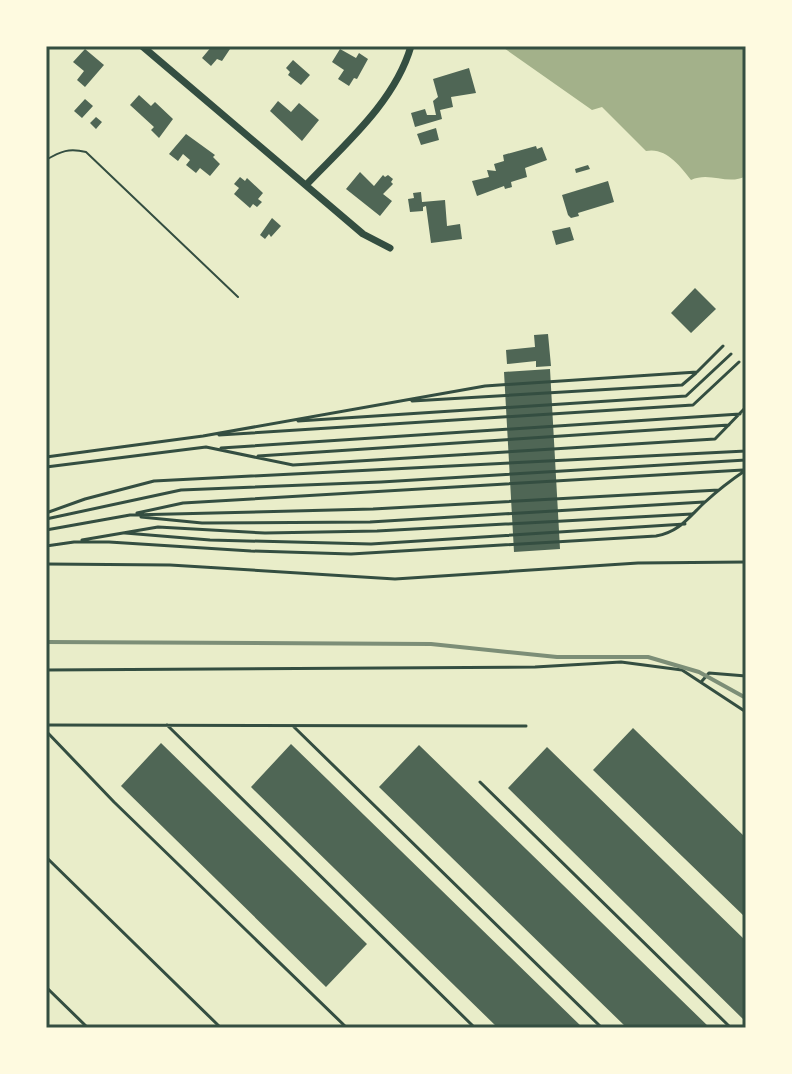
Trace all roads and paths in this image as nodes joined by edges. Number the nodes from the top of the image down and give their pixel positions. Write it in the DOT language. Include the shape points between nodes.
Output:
graph roads {
  1 [pos="142,46"];
  2 [pos="158,46"];
  3 [pos="411,46"];
  4 [pos="152,54"];
  5 [pos="46,160"];
  6 [pos="306,185"];
  7 [pos="390,248"];
  8 [pos="238,297"];
  9 [pos="723,346"];
  10 [pos="731,354"];
  11 [pos="739,362"];
  12 [pos="697,372"];
  13 [pos="396,401"];
  14 [pos="746,407"];
  15 [pos="740,414"];
  16 [pos="282,422"];
  17 [pos="729,425"];
  18 [pos="203,436"];
  19 [pos="216,449"];
  20 [pos="746,451"];
  21 [pos="46,457"];
  22 [pos="254,457"];
  23 [pos="746,460"];
  24 [pos="46,467"];
  25 [pos="746,470"];
  26 [pos="719,490"];
  27 [pos="704,502"];
  28 [pos="46,513"];
  29 [pos="693,514"];
  30 [pos="130,515"];
  31 [pos="46,519"];
  32 [pos="685,524"];
  33 [pos="46,530"];
  34 [pos="117,532"];
  35 [pos="74,542"];
  36 [pos="46,546"];
  37 [pos="746,562"];
  38 [pos="46,564"];
  39 [pos="46,670"];
  40 [pos="746,676"];
  41 [pos="700,682"];
  42 [pos="746,712"];
  43 [pos="46,725"];
  44 [pos="167,725"];
  45 [pos="293,726"];
  46 [pos="526,726"];
  47 [pos="46,731"];
  48 [pos="480,782"];
  49 [pos="46,857"];
  50 [pos="46,987"];
  51 [pos="88,1028"];
  52 [pos="221,1028"];
  53 [pos="347,1028"];
  54 [pos="475,1028"];
  55 [pos="602,1028"];
  56 [pos="731,1028"];
  1 -- 4 [label="street"];
  2 -- 4 [label="street"];
  3 -- 6 [label="street" via="369,117"];
  4 -- 6 [label="street"];
  5 -- 8 [label="path" via="60,151 86,152"];
  6 -- 7 [label="street" via="363,234"];
  9 -- 12 [label="lane"];
  10 -- 16 [label="lane" via="686,396"];
  11 -- 18 [label="lane" via="693,405"];
  12 -- 13 [label="lane" via="485,386"];
  12 -- 13 [label="lane" via="682,385"];
  13 -- 16 [label="lane"];
  14 -- 15 [label="lane"];
  15 -- 17 [label="lane"];
  15 -- 19 [label="lane"];
  16 -- 18 [label="lane"];
  17 -- 22 [label="lane"];
  17 -- 22 [label="lane" via="715,439 293,465"];
  18 -- 21 [label="lane"];
  19 -- 22 [label="lane"];
  19 -- 24 [label="lane"];
  20 -- 28 [label="lane" via="154,481"];
  23 -- 31 [label="lane" via="181,490"];
  25 -- 26 [label="lane"];
  25 -- 30 [label="lane" via="183,503"];
  26 -- 27 [label="lane"];
  26 -- 30 [label="lane" via="373,509"];
  27 -- 29 [label="lane"];
  27 -- 30 [label="lane" via="370,522 202,523"];
  29 -- 32 [label="lane"];
  29 -- 34 [label="lane" via="377,531 265,533 158,527"];
  30 -- 33 [label="lane"];
  32 -- 34 [label="lane" via="371,544"];
  32 -- 35 [label="lane" via="656,536 381,554"];
  34 -- 35 [label="lane"];
  35 -- 36 [label="lane"];
  37 -- 38 [label="lane" via="638,563 395,579 212,567"];
  39 -- 41 [label="lane" via="621,662 682,670"];
  40 -- 41 [label="lane" via="709,673"];
  41 -- 42 [label="lane"];
  43 -- 44 [label="lane"];
  44 -- 45 [label="lane"];
  44 -- 54 [label="lane"];
  45 -- 46 [label="lane"];
  45 -- 55 [label="lane"];
  47 -- 53 [label="lane"];
  48 -- 56 [label="lane"];
  49 -- 52 [label="lane"];
  50 -- 51 [label="lane"];
}
